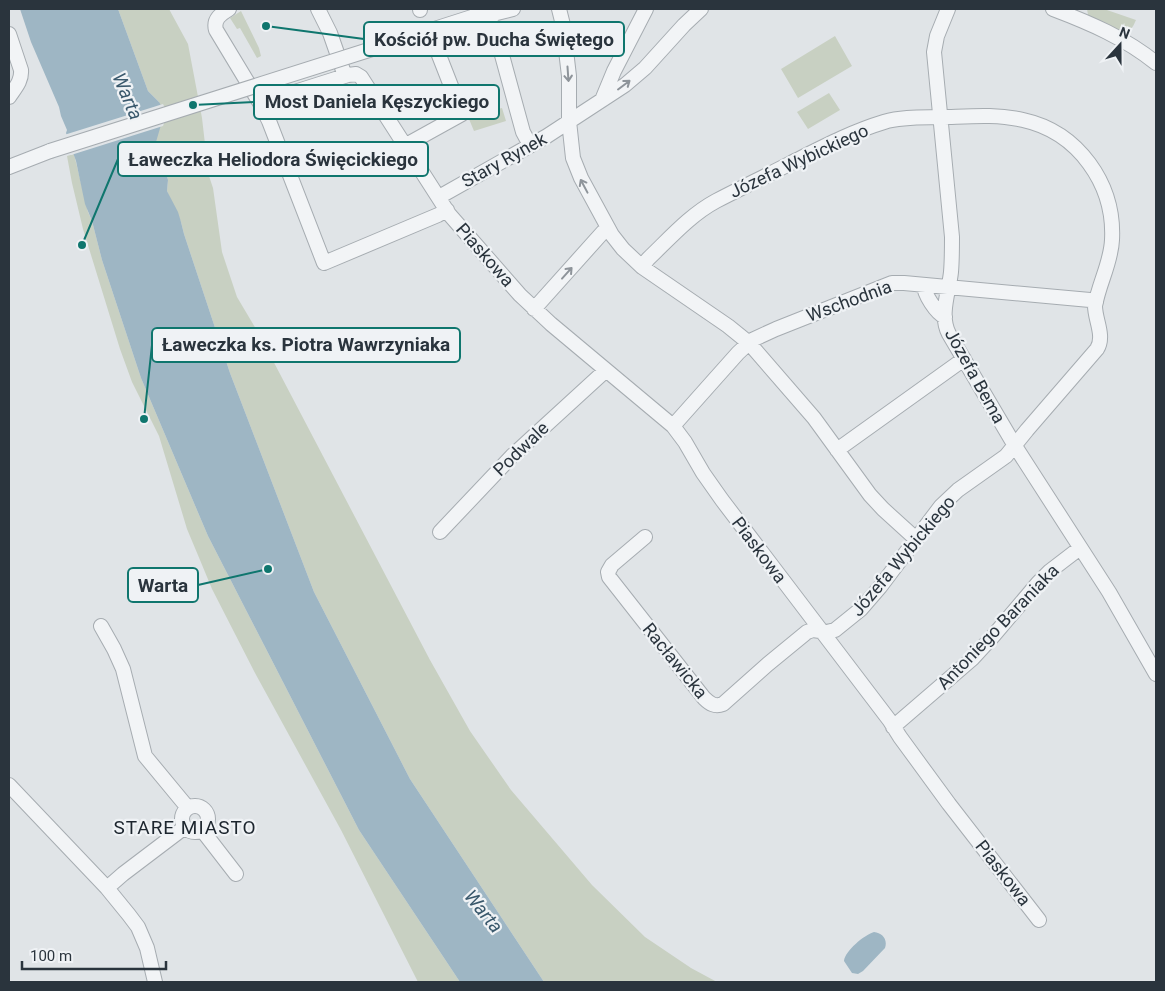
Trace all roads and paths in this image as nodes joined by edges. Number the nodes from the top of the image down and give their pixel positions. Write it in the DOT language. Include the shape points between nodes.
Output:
graph roads {
  1 [pos="229,9"];
  2 [pos="318,9"];
  3 [pos="512,9"];
  4 [pos="559,9"];
  5 [pos="646,9"];
  6 [pos="700,9"];
  7 [pos="948,9"];
  8 [pos="1053,9"];
  9 [pos="484,12"];
  10 [pos="494,26"];
  11 [pos="9,34"];
  12 [pos="435,45"];
  13 [pos="1156,63"];
  14 [pos="345,76"];
  15 [pos="9,97"];
  16 [pos="602,100"];
  17 [pos="260,103"];
  18 [pos="940,117"];
  19 [pos="569,122"];
  20 [pos="404,142"];
  21 [pos="530,145"];
  22 [pos="9,167"];
  23 [pos="439,197"];
  24 [pos="447,210"];
  25 [pos="608,228"];
  26 [pos="642,267"];
  27 [pos="924,285"];
  28 [pos="949,287"];
  29 [pos="1096,302"];
  30 [pos="534,309"];
  31 [pos="944,317"];
  32 [pos="749,343"];
  33 [pos="964,359"];
  34 [pos="606,371"];
  35 [pos="673,426"];
  36 [pos="1015,446"];
  37 [pos="837,450"];
  38 [pos="440,532"];
  39 [pos="645,537"];
  40 [pos="916,539"];
  41 [pos="1080,548"];
  42 [pos="101,626"];
  43 [pos="820,630"];
  44 [pos="1156,674"];
  45 [pos="893,726"];
  46 [pos="9,785"];
  47 [pos="188,808"];
  48 [pos="185,828"];
  49 [pos="202,830"];
  50 [pos="236,874"];
  51 [pos="107,888"];
  52 [pos="1039,920"];
  53 [pos="155,982"];
  1 -- 17 [label="street" via="216,20 216,30"];
  2 -- 14 [label="street"];
  3 -- 9 [label="street" via="493,14"];
  4 -- 19 [label="street, one-way" via="569,76"];
  5 -- 16 [label="street"];
  16 -- 6 [label="street, Stary Rynek, one-way" via="640,73"];
  7 -- 18 [label="street, Józefa Bema" via="934,52"];
  8 -- 13 [label="street" via="1122,40"];
  9 -- 22 [label="street, bridge"];
  10 -- 21 [label="street"];
  11 -- 15 [label="street" via="22,75"];
  12 -- 20 [label="street" via="462,114"];
  14 -- 17 [label="street"];
  14 -- 20 [label="street" via="356,74 363,79"];
  16 -- 19 [label="street, Stary Rynek"];
  17 -- 24 [label="street" via="324,263"];
  18 -- 26 [label="street, Józefa Wybickiego" via="889,121 829,143 704,208"];
  18 -- 28 [label="street, Józefa Bema" via="952,237"];
  18 -- 29 [label="street, Józefa Wybickiego" via="984,116 1025,120 1058,134 1085,157 1103,185 1112,225 1111,249"];
  19 -- 21 [label="street, Stary Rynek"];
  25 -- 19 [label="street, one-way" via="577,170"];
  20 -- 23 [label="street"];
  21 -- 23 [label="street, Stary Rynek"];
  23 -- 24 [label="street"];
  24 -- 30 [label="street, Piaskowa"];
  25 -- 26 [label="street"];
  30 -- 25 [label="street, one-way"];
  26 -- 32 [label="street"];
  27 -- 28 [label="street, Wschodnia"];
  27 -- 31 [label="street" via="935,308"];
  27 -- 32 [label="street, Wschodnia" via="888,285 761,335"];
  28 -- 29 [label="street, Wschodnia"];
  28 -- 31 [label="street, Józefa Bema"];
  29 -- 36 [label="street, Józefa Wybickiego" via="1101,338 1099,347"];
  30 -- 34 [label="street, Piaskowa"];
  31 -- 33 [label="street, Józefa Bema" via="947,330"];
  32 -- 35 [label="street, Wschodnia"];
  32 -- 37 [label="street" via="814,418"];
  33 -- 36 [label="street, Józefa Bema"];
  33 -- 37 [label="street"];
  34 -- 35 [label="street, Piaskowa"];
  34 -- 38 [label="street, Podwale" via="517,452"];
  35 -- 43 [label="street, Piaskowa" via="708,482"];
  36 -- 40 [label="street, Józefa Wybickiego" via="947,500"];
  36 -- 41 [label="street, Józefa Bema"];
  37 -- 40 [label="street" via="870,495"];
  39 -- 43 [label="street, Racławicka" via="612,565 609,577 712,705 723,704 807,632"];
  40 -- 43 [label="street, Józefa Wybickiego" via="856,613 835,630"];
  41 -- 44 [label="street, Józefa Bema"];
  41 -- 45 [label="street, Antoniego Baraniaka" via="1038,583 972,659"];
  42 -- 47 [label="street" via="125,676 145,756"];
  43 -- 45 [label="street, Piaskowa"];
  45 -- 52 [label="street, Piaskowa"];
  46 -- 51 [label="street"];
  47 -- 48 [label="street" via="182,817"];
  47 -- 49 [label="street" via="198,806 207,814 207,826"];
  48 -- 49 [label="street" via="193,832"];
  48 -- 51 [label="street"];
  49 -- 50 [label="street"];
  51 -- 53 [label="street" via="138,927"];
}
